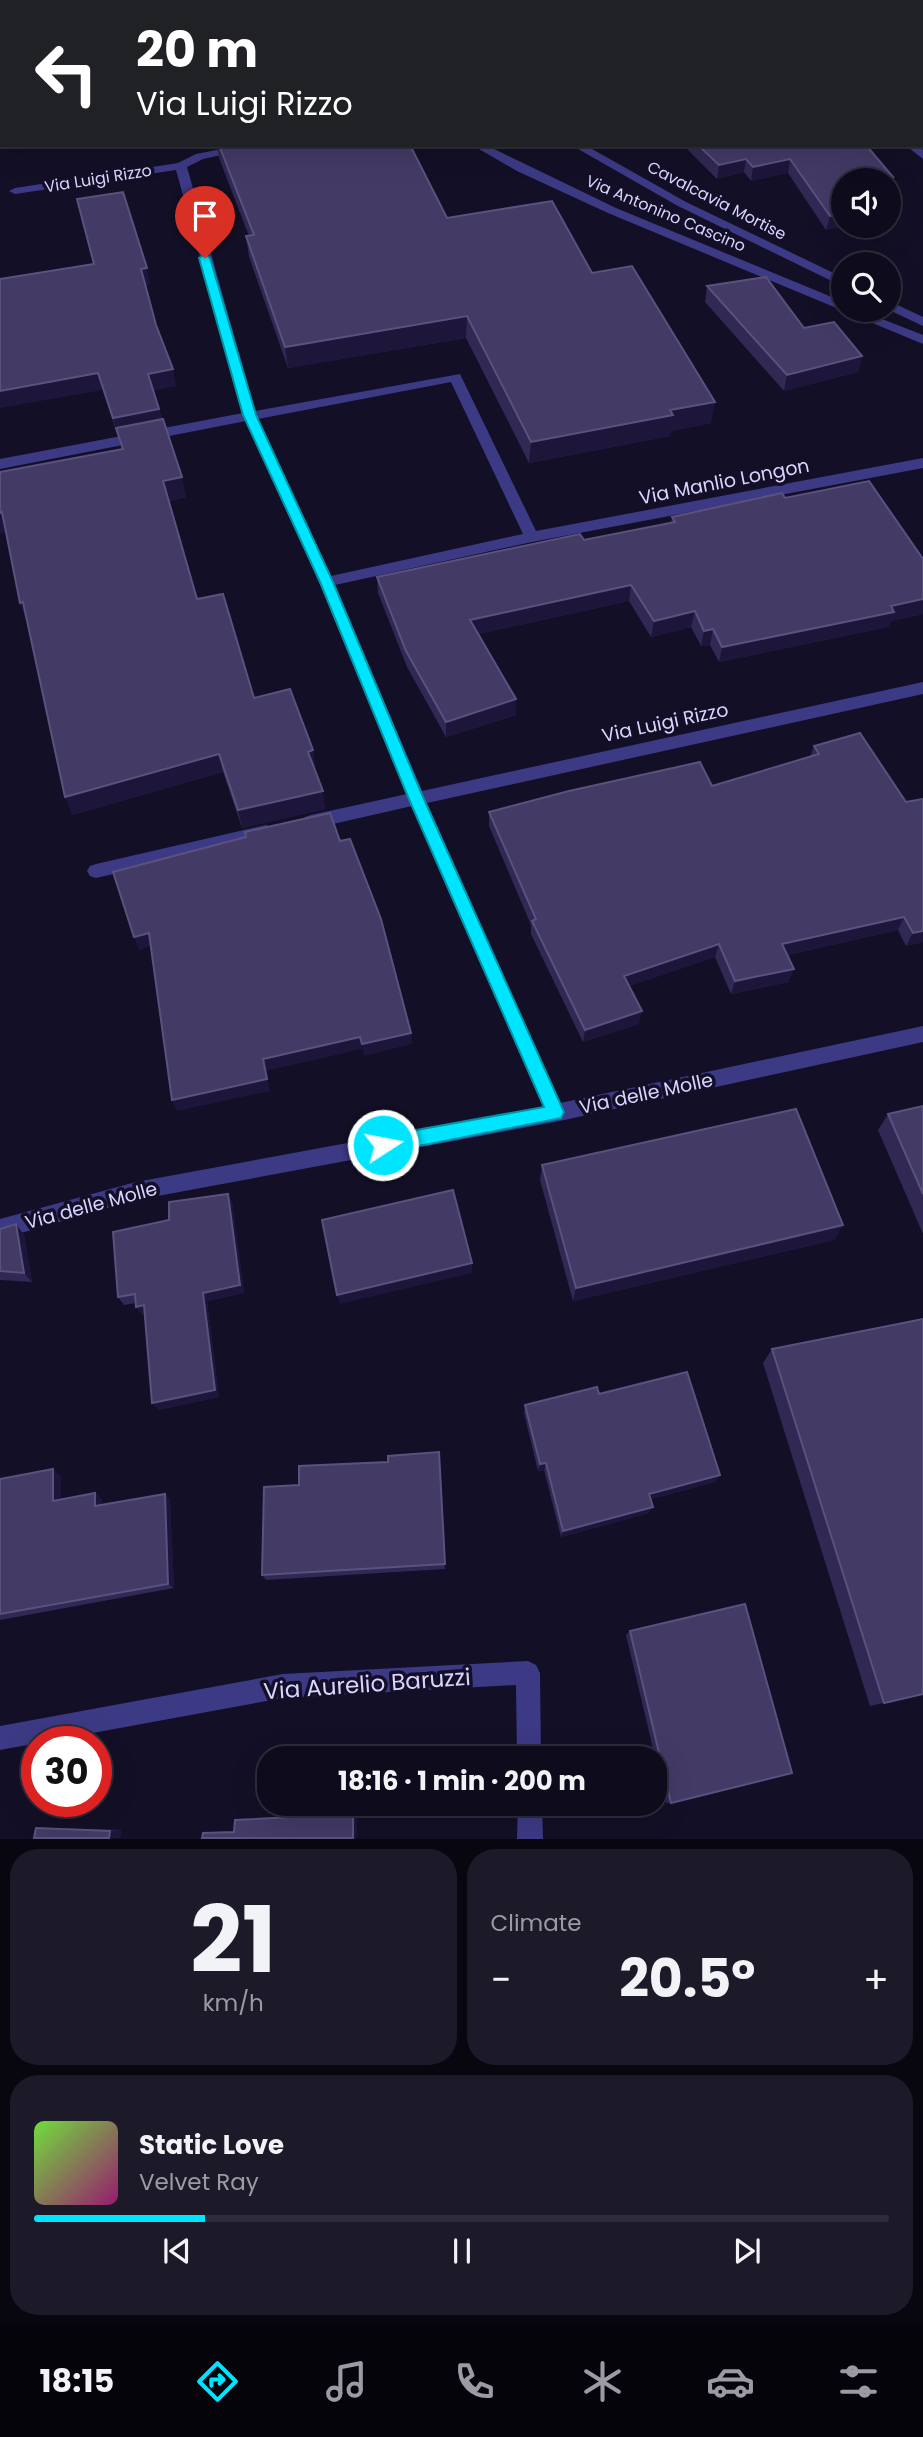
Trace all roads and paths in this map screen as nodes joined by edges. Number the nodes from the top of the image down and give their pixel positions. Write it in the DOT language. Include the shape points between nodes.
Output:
graph roads {
  1 [pos="252,147"];
  2 [pos="481,147"];
  3 [pos="580,147"];
  4 [pos="181,166"];
  5 [pos="15,191"];
  6 [pos="831,277"];
  7 [pos="831,302"];
  8 [pos="901,311"];
  9 [pos="879,322"];
  10 [pos="923,322"];
  11 [pos="923,340"];
  12 [pos="250,415"];
  13 [pos="923,463"];
  14 [pos="0,464"];
  15 [pos="532,537"];
  16 [pos="326,582"];
  17 [pos="923,688"];
  18 [pos="416,797"];
  19 [pos="96,871"];
  20 [pos="923,1034"];
  21 [pos="555,1112"];
  22 [pos="0,1229"];
  23 [pos="0,1738"];
  24 [pos="529,1746"];
  25 [pos="530,1816"];
  26 [pos="530,1839"];
  1 -- 4 [label="street, Via Luigi Rizzo" via="200,156"];
  2 -- 7 [label="street, Via Antonino Cascino" via="632,220"];
  3 -- 6 [label="street, Cavalcavia Mortise" via="681,204"];
  4 -- 5 [label="street, Via Luigi Rizzo"];
  4 -- 12 [label="street"];
  8 -- 10 [label="street"];
  9 -- 11 [label="street"];
  12 -- 14 [label="street"];
  12 -- 15 [label="street" via="455,377"];
  12 -- 16 [label="street"];
  13 -- 15 [label="street, Via Manlio Longon"];
  15 -- 16 [label="street, Via Manlio Longon"];
  16 -- 18 [label="street"];
  17 -- 18 [label="street, Via Luigi Rizzo"];
  18 -- 19 [label="street, Via Luigi Rizzo"];
  18 -- 21 [label="street"];
  20 -- 21 [label="street, Via delle Molle"];
  21 -- 22 [label="street, Via delle Molle" via="136,1191"];
  23 -- 24 [label="street, Via Aurelio Baruzzi" via="283,1686 528,1673"];
  25 -- 26 [label="street"];
}
